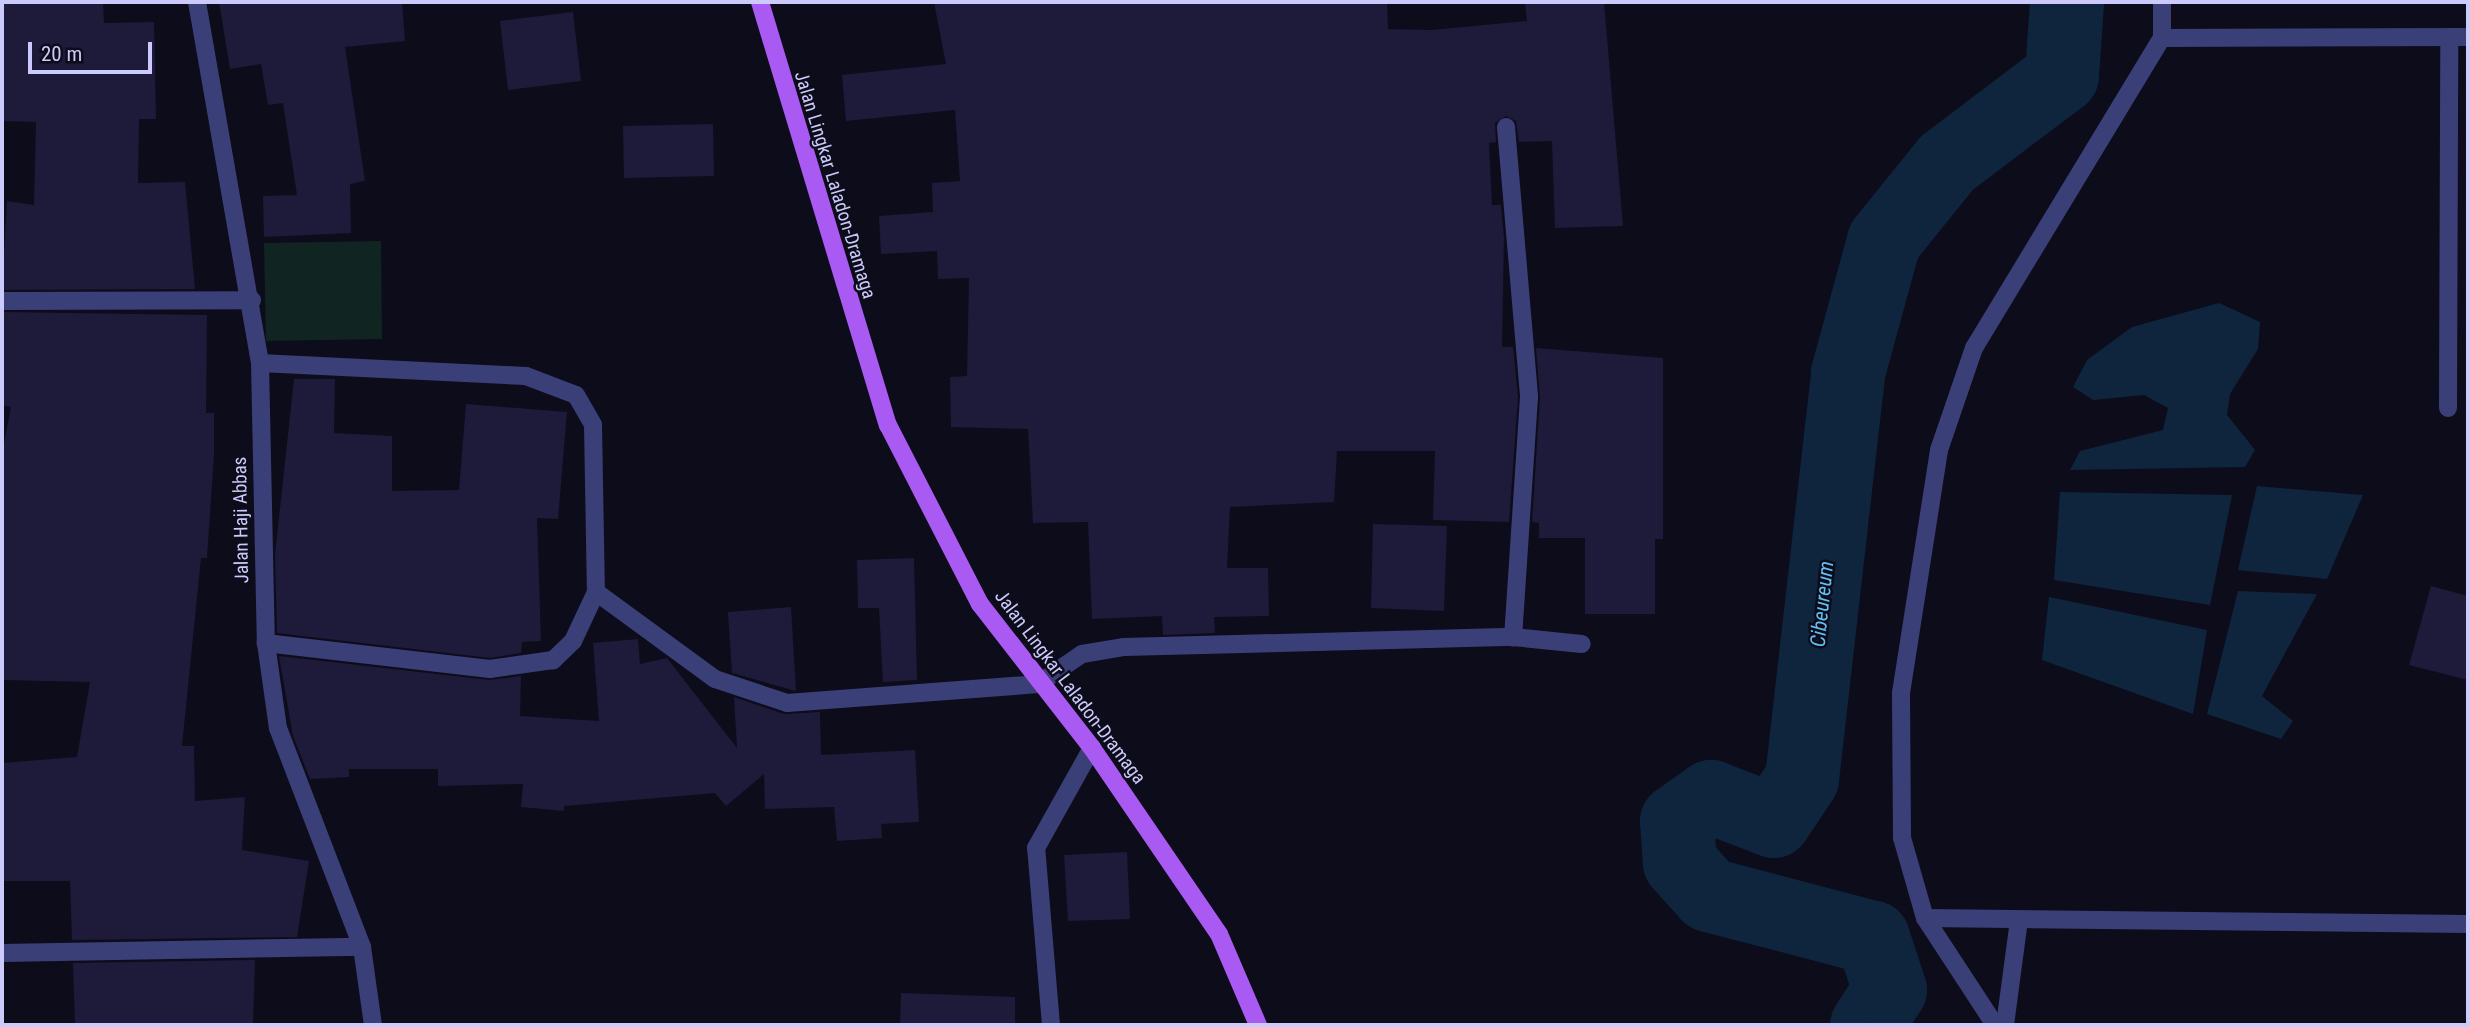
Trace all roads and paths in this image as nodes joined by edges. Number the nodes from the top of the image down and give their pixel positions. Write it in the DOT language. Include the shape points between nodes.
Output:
graph roads {
  1 [pos="197,2"];
  2 [pos="760,2"];
  3 [pos="2162,2"];
  4 [pos="2449,37"];
  5 [pos="2468,37"];
  6 [pos="2162,38"];
  7 [pos="1506,127"];
  8 [pos="252,300"];
  9 [pos="2,301"];
  10 [pos="260,363"];
  11 [pos="2448,408"];
  12 [pos="596,592"];
  13 [pos="1513,637"];
  14 [pos="266,643"];
  15 [pos="1582,643"];
  16 [pos="1038,684"];
  17 [pos="1092,748"];
  18 [pos="1925,918"];
  19 [pos="2019,920"];
  20 [pos="2468,924"];
  21 [pos="362,947"];
  22 [pos="2,953"];
  23 [pos="373,1025"];
  24 [pos="1051,1025"];
  25 [pos="1258,1025"];
  26 [pos="1995,1025"];
  27 [pos="2005,1025"];
  1 -- 8 [label="street, Jalan Haji Abbas"];
  2 -- 16 [label="main road, Jalan Lingkar Laladon-Dramaga" via="888,425 979,604"];
  3 -- 6 [label="street"];
  4 -- 5 [label="street"];
  4 -- 6 [label="street"];
  4 -- 11 [label="street"];
  6 -- 18 [label="street" via="1974,348 1939,450 1898,736 1902,838"];
  7 -- 13 [label="street" via="1530,397"];
  8 -- 9 [label="street"];
  8 -- 10 [label="street, Jalan Haji Abbas"];
  10 -- 12 [label="street" via="526,376 576,395 593,425"];
  10 -- 14 [label="street, Jalan Haji Abbas"];
  12 -- 14 [label="street" via="573,641 552,660 523,669"];
  12 -- 16 [label="street" via="685,659 750,696 787,703"];
  13 -- 15 [label="street"];
  13 -- 16 [label="street" via="1124,647 1082,654"];
  14 -- 21 [label="street, Jalan Haji Abbas" via="288,764"];
  16 -- 17 [label="main road, Jalan Lingkar Laladon-Dramaga"];
  17 -- 24 [label="street" via="1036,848"];
  17 -- 25 [label="main road, Jalan Lingkar Laladon-Dramaga" via="1219,934"];
  18 -- 19 [label="street"];
  18 -- 26 [label="street"];
  19 -- 20 [label="street"];
  19 -- 27 [label="street"];
  21 -- 22 [label="street"];
  21 -- 23 [label="street, Jalan Haji Abbas"];
}
